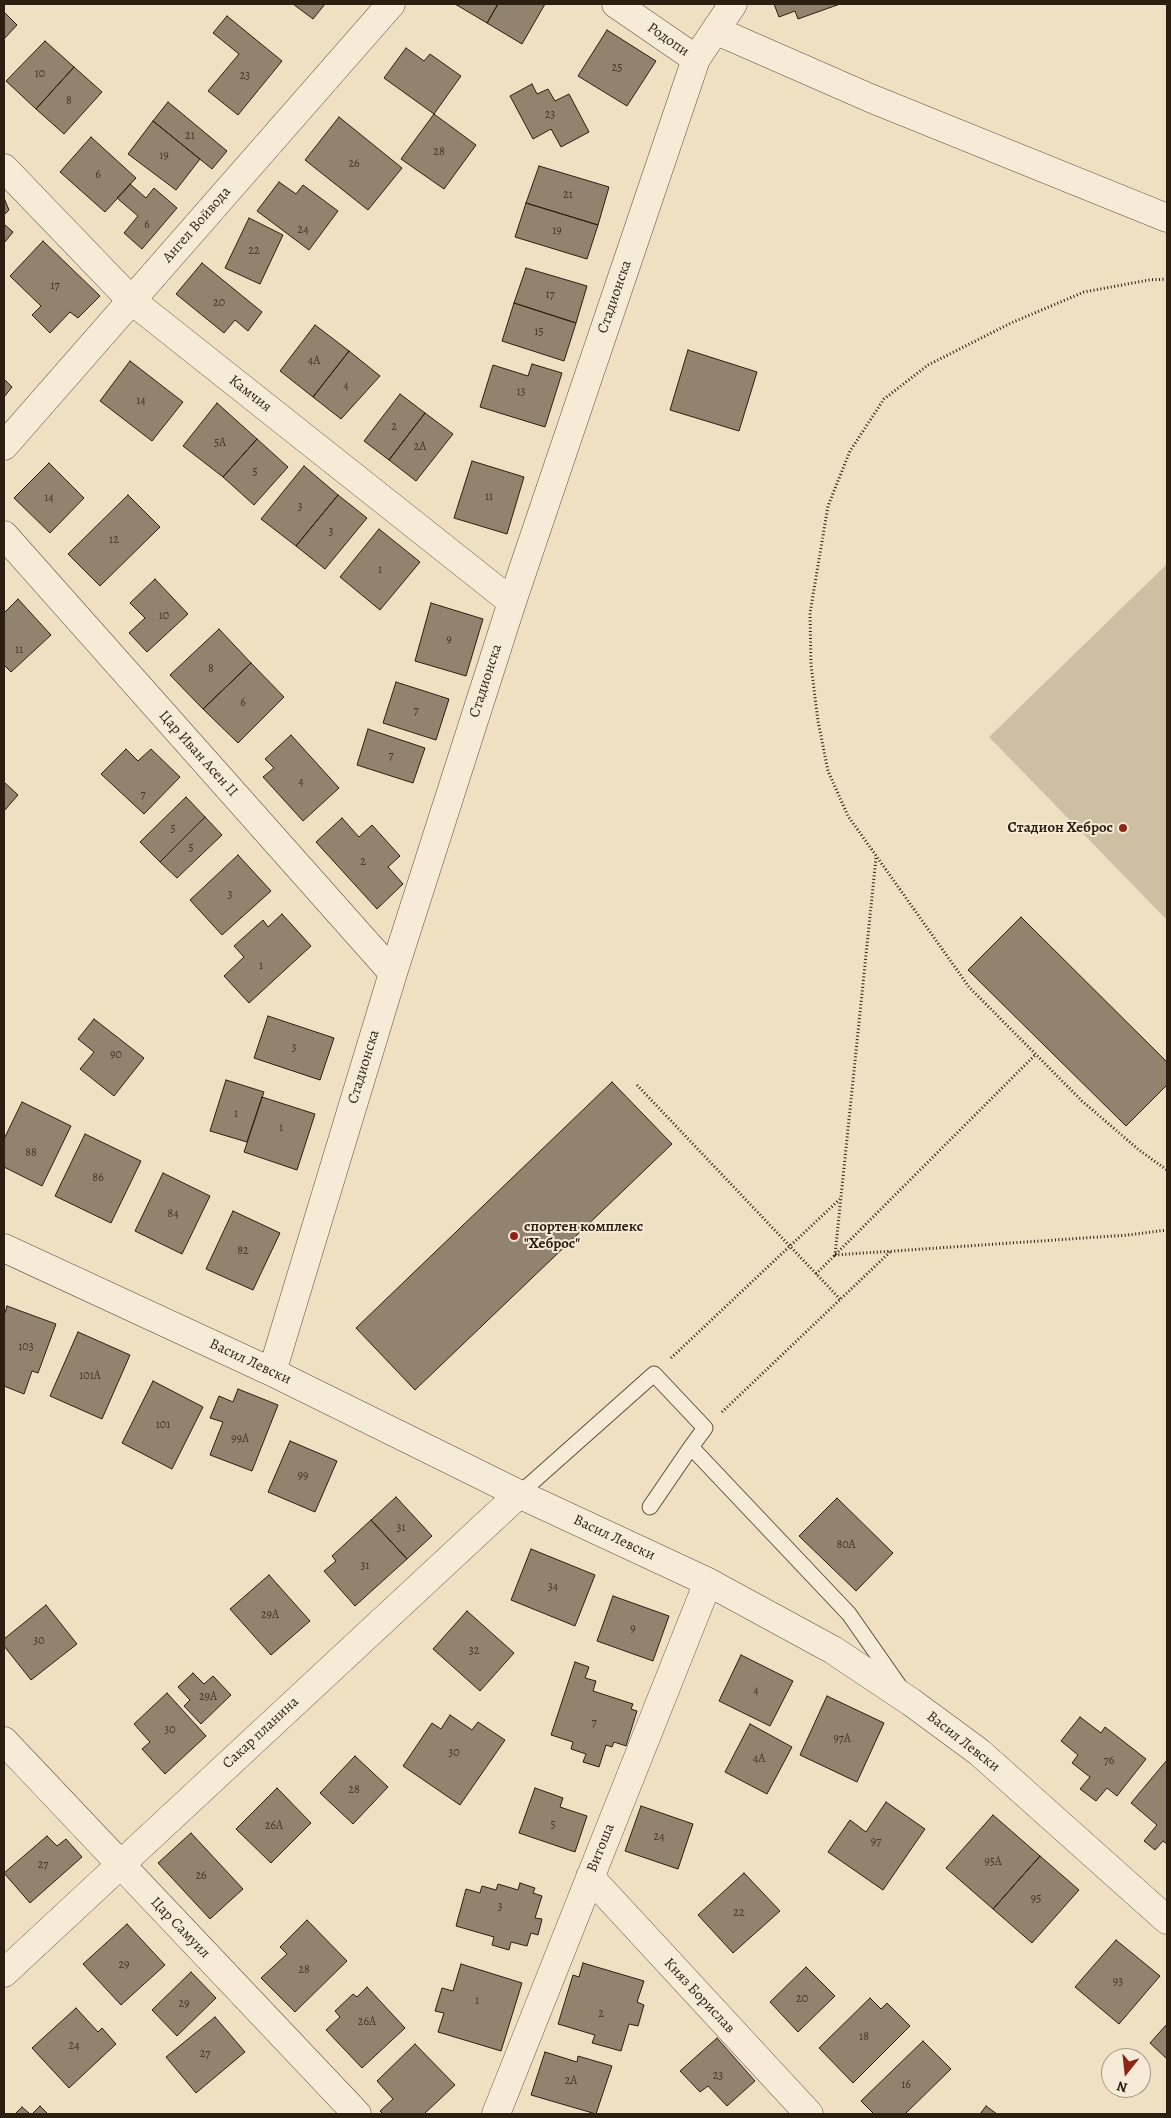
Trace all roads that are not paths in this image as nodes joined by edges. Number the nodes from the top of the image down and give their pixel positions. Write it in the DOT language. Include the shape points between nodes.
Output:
graph roads {
  1 [pos="391,4"];
  2 [pos="616,4"];
  3 [pos="733,4"];
  4 [pos="717,31"];
  5 [pos="696,59"];
  6 [pos="4,168"];
  7 [pos="1167,218"];
  8 [pos="131,300"];
  9 [pos="4,446"];
  10 [pos="4,535"];
  11 [pos="512,602"];
  12 [pos="393,972"];
  13 [pos="4,1248"];
  14 [pos="272,1372"];
  15 [pos="692,1447"];
  16 [pos="519,1494"];
  17 [pos="650,1507"];
  18 [pos="708,1582"];
  19 [pos="911,1702"];
  20 [pos="4,1741"];
  21 [pos="119,1865"];
  22 [pos="590,1877"];
  23 [pos="1167,1920"];
  24 [pos="4,1973"];
  25 [pos="357,2114"];
  26 [pos="496,2114"];
  27 [pos="809,2114"];
  1 -- 8 [label="street, Ангел Войвода"];
  2 -- 5 [label="street, Родопи"];
  3 -- 4 [label="street, Стадионска"];
  4 -- 5 [label="street, Стадионска"];
  4 -- 7 [label="street" via="879,102"];
  5 -- 11 [label="street, Стадионска"];
  6 -- 8 [label="street, Камчия"];
  8 -- 9 [label="street, Ангел Войвода"];
  8 -- 11 [label="street, Камчия"];
  10 -- 12 [label="street, Цар Иван Асен II"];
  11 -- 12 [label="street, Стадионска"];
  12 -- 14 [label="street, Стадионска"];
  13 -- 14 [label="street, Васил Левски"];
  14 -- 16 [label="street, Васил Левски"];
  15 -- 16 [label="lane" via="705,1428 654,1374"];
  15 -- 17 [label="lane"];
  15 -- 19 [label="lane" via="849,1614"];
  16 -- 18 [label="street, Васил Левски"];
  16 -- 21 [label="street, Сакар планина"];
  18 -- 19 [label="street, Васил Левски" via="833,1650"];
  18 -- 22 [label="street, Витоша"];
  19 -- 23 [label="street, Васил Левски" via="979,1752"];
  20 -- 21 [label="street, Цар Самуил"];
  21 -- 24 [label="street, Сакар планина"];
  21 -- 25 [label="street, Цар Самуил"];
  22 -- 26 [label="street, Витоша"];
  22 -- 27 [label="street, Княз Борислав"];
}
